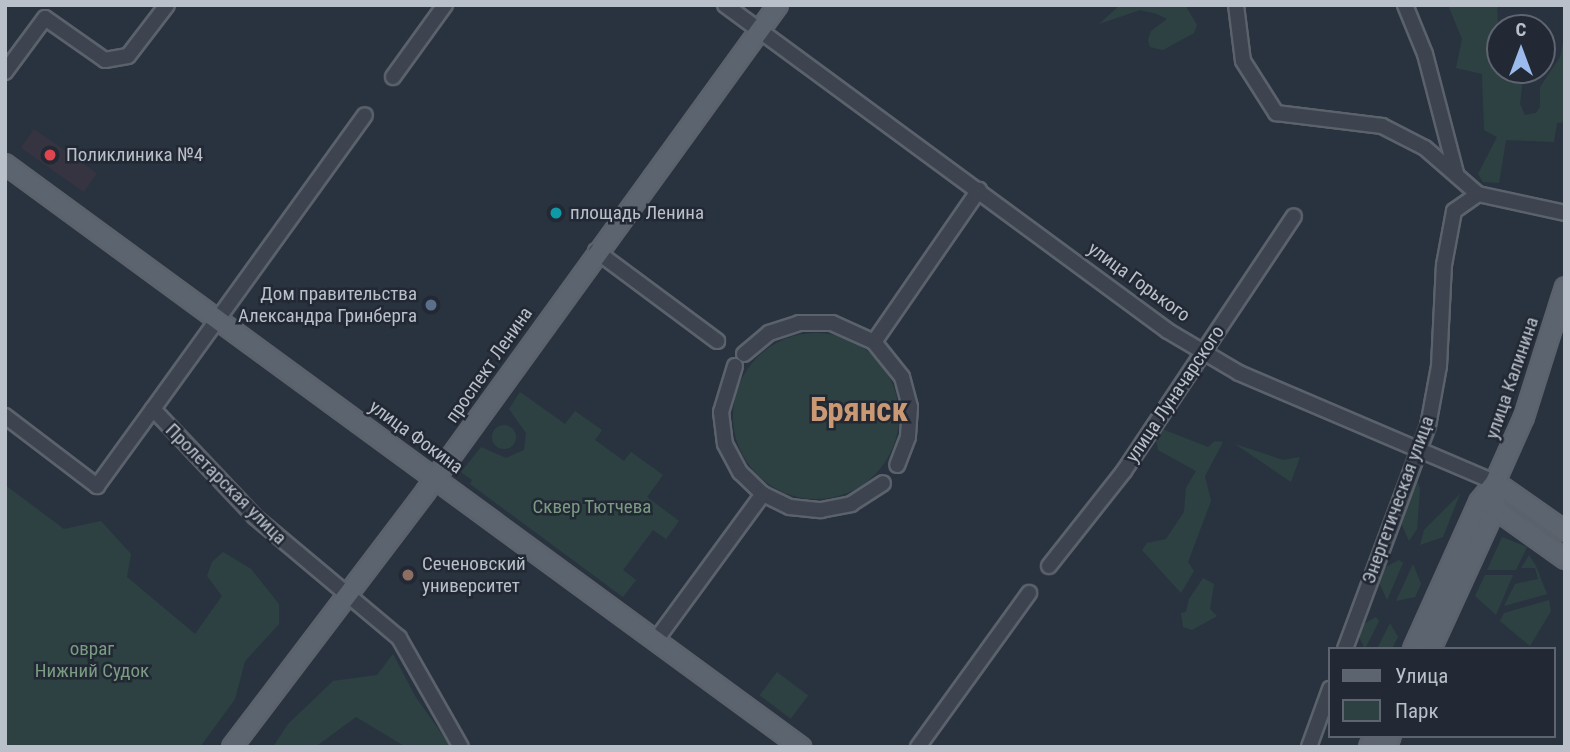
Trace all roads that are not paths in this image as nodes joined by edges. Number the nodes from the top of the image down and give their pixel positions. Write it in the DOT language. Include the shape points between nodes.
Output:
graph roads {
  1 [pos="167,5"];
  2 [pos="445,5"];
  3 [pos="725,5"];
  4 [pos="778,5"];
  5 [pos="1236,5"];
  6 [pos="1405,5"];
  7 [pos="760,30"];
  8 [pos="5,72"];
  9 [pos="393,78"];
  10 [pos="365,115"];
  11 [pos="5,164"];
  12 [pos="1456,173"];
  13 [pos="979,190"];
  14 [pos="1478,194"];
  15 [pos="1565,213"];
  16 [pos="1294,216"];
  17 [pos="596,250"];
  18 [pos="1565,286"];
  19 [pos="218,319"];
  20 [pos="717,341"];
  21 [pos="874,342"];
  22 [pos="1204,352"];
  23 [pos="744,354"];
  24 [pos="735,366"];
  25 [pos="153,409"];
  26 [pos="5,416"];
  27 [pos="1417,450"];
  28 [pos="897,465"];
  29 [pos="436,477"];
  30 [pos="1495,482"];
  31 [pos="883,483"];
  32 [pos="763,494"];
  33 [pos="1495,509"];
  34 [pos="1565,531"];
  35 [pos="1565,559"];
  36 [pos="1049,566"];
  37 [pos="347,593"];
  38 [pos="1029,593"];
  39 [pos="656,640"];
  40 [pos="1346,647"];
  41 [pos="1414,647"];
  42 [pos="1432,647"];
  43 [pos="1328,695"];
  44 [pos="232,747"];
  45 [pos="461,747"];
  46 [pos="801,747"];
  47 [pos="918,747"];
  48 [pos="1309,747"];
  1 -- 8 [label="street" via="128,55 105,60 45,18"];
  2 -- 9 [label="street"];
  3 -- 7 [label="street, улица Горького"];
  4 -- 7 [label="main road, проспект Ленина"];
  5 -- 12 [label="street" via="1243,61 1276,113 1382,126 1425,148"];
  6 -- 12 [label="street" via="1425,54"];
  7 -- 13 [label="street, улица Горького"];
  7 -- 17 [label="main road, проспект Ленина"];
  10 -- 19 [label="street"];
  11 -- 19 [label="main road, улица Фокина"];
  12 -- 14 [label="street"];
  13 -- 21 [label="street"];
  13 -- 22 [label="street, улица Горького" via="1168,331"];
  14 -- 15 [label="street"];
  14 -- 27 [label="street, Энергетическая улица" via="1454,211 1448,236 1439,366 1428,426"];
  16 -- 22 [label="street, улица Луначарского"];
  17 -- 20 [label="street"];
  17 -- 29 [label="main road, проспект Ленина"];
  18 -- 30 [label="main road, улица Калинина" via="1524,417"];
  19 -- 25 [label="street"];
  19 -- 29 [label="main road, улица Фокина"];
  21 -- 23 [label="street" via="832,323 800,323 769,333"];
  21 -- 28 [label="street" via="902,377 910,407 908,437"];
  22 -- 27 [label="street, улица Горького" via="1238,373"];
  22 -- 36 [label="street, улица Луначарского" via="1124,471"];
  24 -- 32 [label="street" via="721,412 725,444 740,472"];
  25 -- 26 [label="street, Пролетарская улица" via="97,486"];
  25 -- 37 [label="street, Пролетарская улица" via="255,517"];
  27 -- 30 [label="street, улица Горького"];
  27 -- 40 [label="street, Энергетическая улица"];
  29 -- 37 [label="main road, проспект Ленина"];
  29 -- 39 [label="main road, улица Фокина"];
  30 -- 33 [label="main road, улица Калинина"];
  30 -- 34 [label="main road, улица Горького"];
  30 -- 41 [label="main road, улица Калинина" via="1479,502"];
  31 -- 32 [label="street" via="850,504 821,510 790,507"];
  32 -- 39 [label="street"];
  33 -- 35 [label="main road"];
  33 -- 42 [label="main road, улица Калинина"];
  37 -- 44 [label="main road, проспект Ленина"];
  37 -- 45 [label="street, Пролетарская улица" via="399,638"];
  38 -- 47 [label="street"];
  39 -- 46 [label="main road, улица Фокина"];
  43 -- 48 [label="street"];
}
